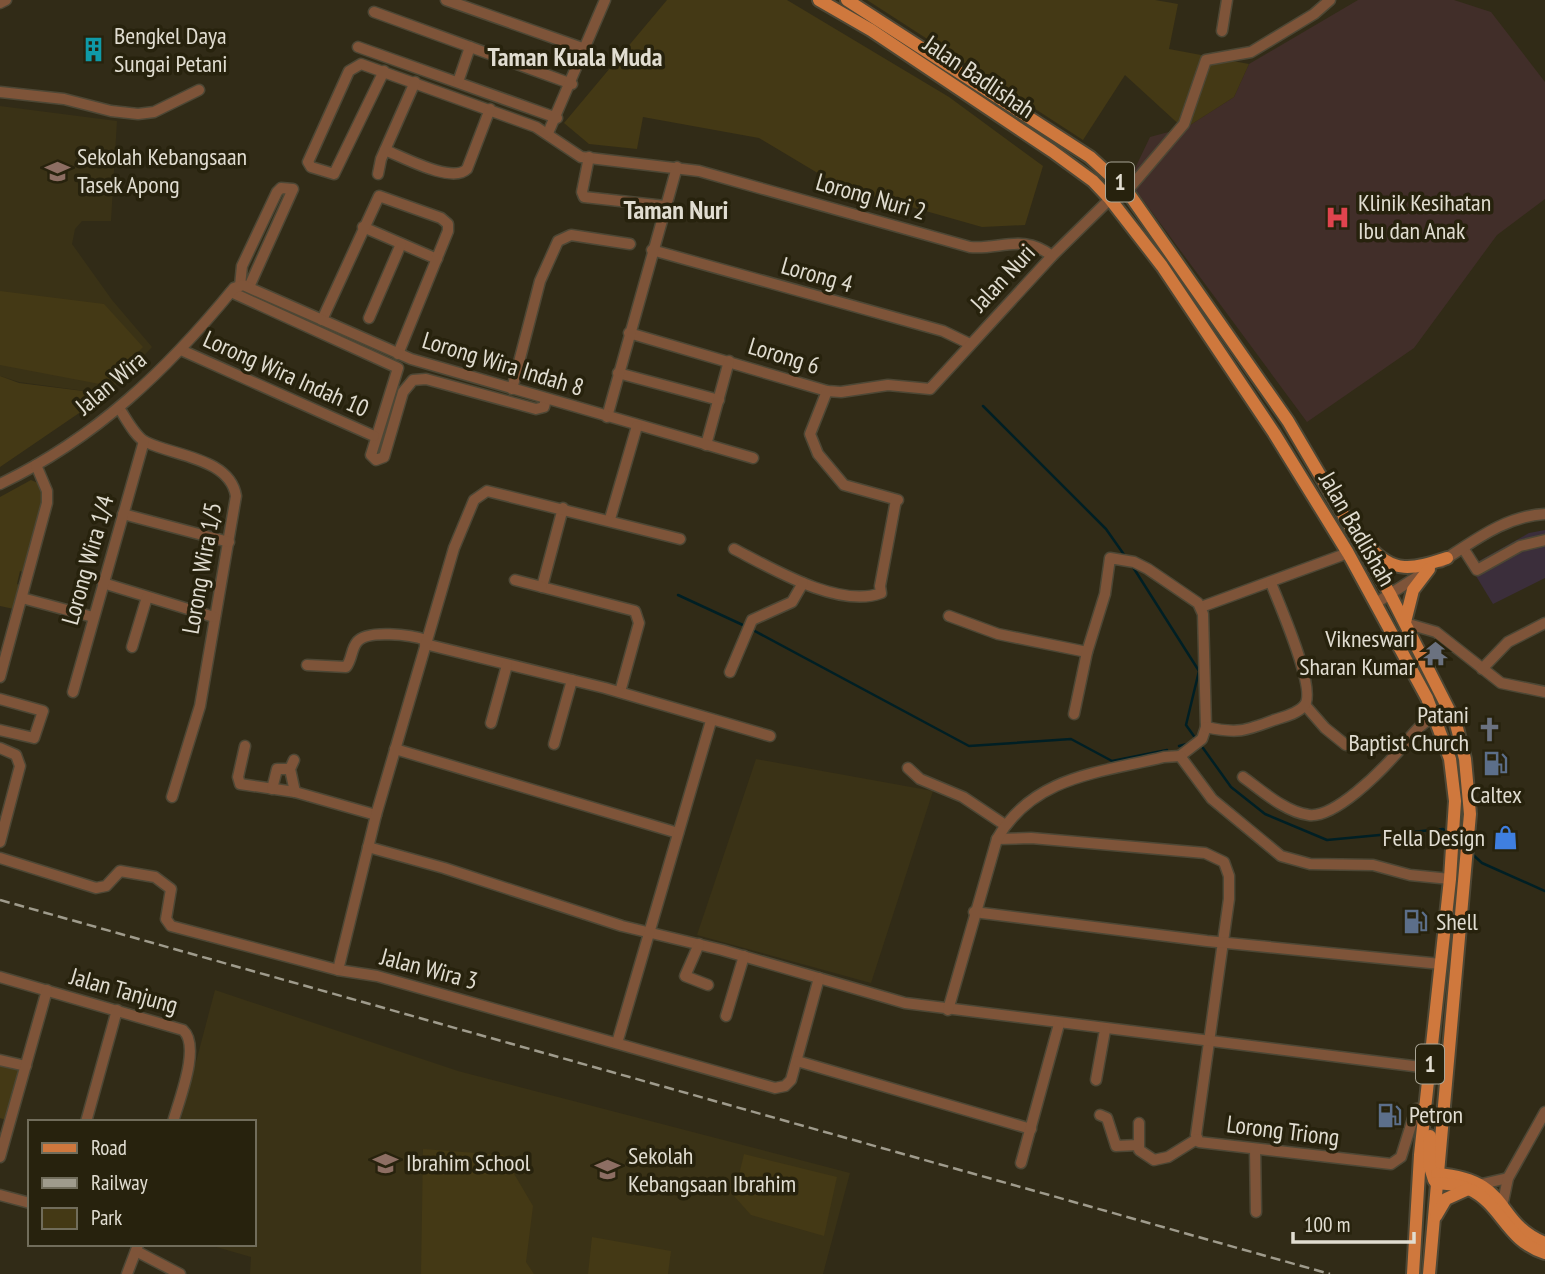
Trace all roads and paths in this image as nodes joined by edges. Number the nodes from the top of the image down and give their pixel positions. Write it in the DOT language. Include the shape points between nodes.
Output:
graph roads {
  1 [pos="6,0"];
  2 [pos="446,0"];
  3 [pos="605,0"];
  4 [pos="819,0"];
  5 [pos="847,0"];
  6 [pos="1227,0"];
  7 [pos="1330,0"];
  8 [pos="0,3"];
  9 [pos="374,12"];
  10 [pos="874,25"];
  11 [pos="1222,31"];
  12 [pos="358,47"];
  13 [pos="470,47"];
  14 [pos="585,49"];
  15 [pos="384,71"];
  16 [pos="415,82"];
  17 [pos="458,82"];
  18 [pos="572,84"];
  19 [pos="199,90"];
  20 [pos="0,92"];
  21 [pos="490,109"];
  22 [pos="558,118"];
  23 [pos="548,133"];
  24 [pos="385,150"];
  25 [pos="589,158"];
  26 [pos="677,167"];
  27 [pos="378,174"];
  28 [pos="1127,191"];
  29 [pos="1110,199"];
  30 [pos="665,206"];
  31 [pos="363,227"];
  32 [pos="401,244"];
  33 [pos="630,244"];
  34 [pos="652,250"];
  35 [pos="1052,256"];
  36 [pos="438,259"];
  37 [pos="240,288"];
  38 [pos="369,318"];
  39 [pos="322,320"];
  40 [pos="629,333"];
  41 [pos="970,344"];
  42 [pos="181,350"];
  43 [pos="400,355"];
  44 [pos="729,361"];
  45 [pos="398,368"];
  46 [pos="618,373"];
  47 [pos="930,388"];
  48 [pos="512,389"];
  49 [pos="827,391"];
  50 [pos="546,399"];
  51 [pos="719,400"];
  52 [pos="119,408"];
  53 [pos="607,417"];
  54 [pos="637,426"];
  55 [pos="374,436"];
  56 [pos="144,441"];
  57 [pos="706,445"];
  58 [pos="753,458"];
  59 [pos="36,465"];
  60 [pos="0,484"];
  61 [pos="563,508"];
  62 [pos="123,514"];
  63 [pos="1545,514"];
  64 [pos="1346,517"];
  65 [pos="610,519"];
  66 [pos="680,539"];
  67 [pos="1545,540"];
  68 [pos="229,542"];
  69 [pos="1463,548"];
  70 [pos="734,549"];
  71 [pos="1348,553"];
  72 [pos="1447,558"];
  73 [pos="1429,569"];
  74 [pos="515,580"];
  75 [pos="103,583"];
  76 [pos="803,583"];
  77 [pos="1271,583"];
  78 [pos="542,587"];
  79 [pos="1390,594"];
  80 [pos="147,597"];
  81 [pos="22,598"];
  82 [pos="1376,603"];
  83 [pos="1201,607"];
  84 [pos="93,617"];
  85 [pos="214,617"];
  86 [pos="950,617"];
  87 [pos="1405,623"];
  88 [pos="1545,623"];
  89 [pos="426,642"];
  90 [pos="132,648"];
  91 [pos="1087,652"];
  92 [pos="307,665"];
  93 [pos="508,665"];
  94 [pos="1482,669"];
  95 [pos="730,672"];
  96 [pos="0,677"];
  97 [pos="572,680"];
  98 [pos="73,692"];
  99 [pos="620,692"];
  100 [pos="1545,692"];
  101 [pos="0,699"];
  102 [pos="1305,705"];
  103 [pos="1074,714"];
  104 [pos="1434,716"];
  105 [pos="711,721"];
  106 [pos="491,723"];
  107 [pos="1206,727"];
  108 [pos="0,730"];
  109 [pos="770,736"];
  110 [pos="554,744"];
  111 [pos="1346,745"];
  112 [pos="245,746"];
  113 [pos="0,748"];
  114 [pos="395,749"];
  115 [pos="1180,756"];
  116 [pos="908,768"];
  117 [pos="1243,777"];
  118 [pos="272,789"];
  119 [pos="295,792"];
  120 [pos="172,797"];
  121 [pos="376,815"];
  122 [pos="1005,825"];
  123 [pos="678,834"];
  124 [pos="0,839"];
  125 [pos="997,839"];
  126 [pos="368,848"];
  127 [pos="0,858"];
  128 [pos="1450,879"];
  129 [pos="974,912"];
  130 [pos="650,933"];
  131 [pos="1223,942"];
  132 [pos="699,944"];
  133 [pos="744,956"];
  134 [pos="1441,964"];
  135 [pos="338,970"];
  136 [pos="0,977"];
  137 [pos="819,978"];
  138 [pos="708,985"];
  139 [pos="47,990"];
  140 [pos="117,1010"];
  141 [pos="948,1010"];
  142 [pos="726,1016"];
  143 [pos="1059,1024"];
  144 [pos="1105,1030"];
  145 [pos="617,1043"];
  146 [pos="1210,1043"];
  147 [pos="0,1060"];
  148 [pos="797,1062"];
  149 [pos="26,1066"];
  150 [pos="1429,1068"];
  151 [pos="1096,1080"];
  152 [pos="1427,1087"];
  153 [pos="1424,1108"];
  154 [pos="1545,1112"];
  155 [pos="1100,1115"];
  156 [pos="87,1120"];
  157 [pos="174,1120"];
  158 [pos="5,1122"];
  159 [pos="1139,1123"];
  160 [pos="1031,1129"];
  161 [pos="1196,1139"];
  162 [pos="1439,1144"];
  163 [pos="1138,1145"];
  164 [pos="1255,1149"];
  165 [pos="0,1157"];
  166 [pos="1021,1163"];
  167 [pos="1435,1178"];
  168 [pos="1508,1178"];
  169 [pos="1468,1183"];
  170 [pos="1482,1184"];
  171 [pos="0,1195"];
  172 [pos="28,1202"];
  173 [pos="1503,1202"];
  174 [pos="1256,1212"];
  175 [pos="1433,1222"];
  176 [pos="1545,1243"];
  177 [pos="137,1247"];
  178 [pos="1545,1253"];
  179 [pos="127,1274"];
  180 [pos="180,1274"];
  181 [pos="1415,1274"];
  182 [pos="1429,1274"];
  1 -- 8 [label="street"];
  2 -- 14 [label="street"];
  3 -- 14 [label="street"];
  4 -- 10 [label="main road, Jalan Badlishah / 1"];
  5 -- 10 [label="main road, Jalan Badlishah / 1"];
  6 -- 11 [label="street"];
  7 -- 28 [label="street" via="1251,52 1206,60 1184,124"];
  9 -- 13 [label="street"];
  10 -- 28 [label="main road, Jalan Badlishah / 1" via="1090,157"];
  10 -- 29 [label="main road, Jalan Badlishah / 1" via="1063,158"];
  12 -- 17 [label="street"];
  13 -- 17 [label="street"];
  13 -- 18 [label="street"];
  14 -- 18 [label="street"];
  15 -- 15 [label="street" via="334,174 311,167 308,162 352,66"];
  15 -- 16 [label="street"];
  16 -- 21 [label="street"];
  16 -- 24 [label="street"];
  17 -- 22 [label="street"];
  18 -- 22 [label="street"];
  19 -- 20 [label="street" via="154,112 138,114"];
  21 -- 23 [label="street"];
  21 -- 24 [label="street" via="461,174 449,175"];
  22 -- 23 [label="street"];
  23 -- 25 [label="street" via="576,155"];
  24 -- 27 [label="street"];
  25 -- 26 [label="street, Lorong Nuri 2"];
  25 -- 30 [label="street" via="584,197"];
  26 -- 30 [label="street"];
  26 -- 35 [label="street, Lorong Nuri 2" via="970,247 1013,242"];
  28 -- 64 [label="main road, Jalan Badlishah / 1" via="1288,421"];
  29 -- 35 [label="street, Jalan Nuri"];
  29 -- 71 [label="main road, Jalan Badlishah / 1" via="1162,266"];
  30 -- 34 [label="street"];
  31 -- 32 [label="street"];
  31 -- 36 [label="street" via="381,195 442,218 449,226"];
  31 -- 39 [label="street"];
  32 -- 36 [label="street"];
  32 -- 38 [label="street"];
  33 -- 48 [label="street" via="571,234 558,241 540,281"];
  34 -- 40 [label="street"];
  34 -- 41 [label="street, Lorong 4" via="943,331"];
  35 -- 41 [label="street, Jalan Nuri"];
  36 -- 43 [label="street"];
  37 -- 37 [label="street" via="293,189 277,192 242,266"];
  37 -- 39 [label="street, Lorong Wira Indah 8"];
  37 -- 42 [label="street, Jalan Wira"];
  37 -- 45 [label="street"];
  39 -- 43 [label="street, Lorong Wira Indah 8"];
  40 -- 44 [label="street, Lorong 6"];
  40 -- 46 [label="street"];
  41 -- 47 [label="street, Jalan Nuri"];
  42 -- 52 [label="street, Jalan Wira"];
  42 -- 55 [label="street, Lorong Wira Indah 10"];
  43 -- 45 [label="street"];
  43 -- 48 [label="street, Lorong Wira Indah 8"];
  44 -- 49 [label="street, Lorong 6"];
  44 -- 51 [label="street"];
  45 -- 55 [label="street"];
  46 -- 51 [label="street"];
  46 -- 53 [label="street"];
  47 -- 49 [label="street, Lorong 6" via="888,385"];
  48 -- 50 [label="street, Lorong Wira Indah 8"];
  49 -- 76 [label="street" via="810,434 818,454 844,485 897,500 881,593 853,597"];
  50 -- 53 [label="street, Lorong Wira Indah 8"];
  50 -- 55 [label="street" via="544,407 536,409 426,379 413,380 402,392 383,459 370,455"];
  51 -- 57 [label="street"];
  52 -- 56 [label="street"];
  52 -- 59 [label="street, Jalan Wira"];
  53 -- 54 [label="street, Lorong Wira Indah 8"];
  54 -- 57 [label="street, Lorong Wira Indah 8"];
  54 -- 65 [label="street"];
  56 -- 62 [label="street, Lorong Wira 1/4"];
  56 -- 68 [label="street, Lorong Wira 1/5" via="196,459 228,477 236,496"];
  57 -- 58 [label="street, Lorong Wira Indah 8"];
  59 -- 60 [label="street, Jalan Wira"];
  59 -- 81 [label="street" via="48,496"];
  61 -- 65 [label="street"];
  61 -- 78 [label="street"];
  61 -- 89 [label="street" via="487,491 478,495 459,532"];
  62 -- 68 [label="street"];
  62 -- 75 [label="street, Lorong Wira 1/4"];
  63 -- 69 [label="street" via="1511,521"];
  64 -- 72 [label="main road" via="1375,553 1395,566 1425,566"];
  64 -- 79 [label="main road, Jalan Badlishah / 1"];
  65 -- 66 [label="street"];
  67 -- 69 [label="street" via="1520,546 1477,570"];
  68 -- 85 [label="street, Lorong Wira 1/5"];
  69 -- 72 [label="street"];
  70 -- 76 [label="street"];
  71 -- 77 [label="street"];
  71 -- 82 [label="main road, Jalan Badlishah / 1"];
  72 -- 73 [label="street"];
  73 -- 79 [label="street"];
  73 -- 87 [label="main road" via="1413,590"];
  74 -- 78 [label="street"];
  75 -- 80 [label="street"];
  75 -- 84 [label="street, Lorong Wira 1/4"];
  76 -- 95 [label="street" via="792,602 758,615"];
  77 -- 83 [label="street"];
  77 -- 102 [label="street" via="1305,678"];
  78 -- 99 [label="street" via="635,611 639,623"];
  79 -- 82 [label="street"];
  79 -- 87 [label="main road, Jalan Badlishah / 1"];
  80 -- 85 [label="street"];
  80 -- 90 [label="street"];
  81 -- 84 [label="street"];
  81 -- 96 [label="street"];
  82 -- 104 [label="main road, Jalan Badlishah / 1"];
  83 -- 91 [label="street" via="1134,562 1115,559"];
  83 -- 107 [label="street"];
  84 -- 98 [label="street, Lorong Wira 1/4"];
  85 -- 120 [label="street, Lorong Wira 1/5" via="200,706"];
  86 -- 91 [label="street" via="998,635"];
  87 -- 94 [label="street" via="1436,632"];
  87 -- 162 [label="main road, Jalan Badlishah / 1" via="1456,724 1470,787"];
  88 -- 94 [label="street" via="1508,642"];
  89 -- 92 [label="street" via="398,633 363,638 356,643 346,667"];
  89 -- 93 [label="street"];
  89 -- 114 [label="street"];
  91 -- 103 [label="street"];
  93 -- 97 [label="street"];
  93 -- 106 [label="street"];
  94 -- 100 [label="street" via="1506,685"];
  97 -- 99 [label="street"];
  97 -- 110 [label="street"];
  99 -- 105 [label="street"];
  101 -- 108 [label="street" via="44,711 34,738"];
  102 -- 107 [label="street" via="1242,733"];
  102 -- 111 [label="street"];
  104 -- 117 [label="street" via="1416,729 1372,779 1317,815 1280,803"];
  104 -- 128 [label="main road, Jalan Badlishah / 1" via="1453,777"];
  105 -- 109 [label="street"];
  105 -- 123 [label="street"];
  107 -- 115 [label="street" via="1202,739"];
  112 -- 118 [label="street" via="238,781"];
  113 -- 124 [label="street" via="16,755 20,774"];
  114 -- 121 [label="street"];
  114 -- 123 [label="street"];
  115 -- 122 [label="street" via="1061,782 1039,793"];
  115 -- 128 [label="street" via="1212,799 1281,856 1310,864 1373,865"];
  116 -- 122 [label="street"];
  118 -- 119 [label="street"];
  118 -- 119 [label="street" via="277,769 292,765"];
  119 -- 121 [label="street"];
  121 -- 126 [label="street"];
  122 -- 125 [label="street"];
  123 -- 130 [label="street"];
  125 -- 129 [label="street"];
  125 -- 131 [label="street, Lorong Triong" via="1031,838 1213,855 1224,862 1229,876"];
  126 -- 130 [label="street"];
  126 -- 135 [label="street"];
  127 -- 135 [label="street, Jalan Wira 3" via="96,888 106,886 120,871 155,877 171,888 168,925"];
  128 -- 134 [label="main road, Jalan Badlishah / 1"];
  129 -- 131 [label="street"];
  129 -- 141 [label="street"];
  130 -- 132 [label="street"];
  130 -- 145 [label="street"];
  131 -- 134 [label="street"];
  131 -- 146 [label="street, Lorong Triong"];
  132 -- 133 [label="street"];
  132 -- 138 [label="street" via="685,976"];
  133 -- 137 [label="street"];
  133 -- 142 [label="street"];
  134 -- 150 [label="main road, Jalan Badlishah / 1"];
  135 -- 145 [label="street, Jalan Wira 3" via="377,976"];
  136 -- 139 [label="street, Jalan Tanjung"];
  137 -- 141 [label="street" via="905,1003"];
  137 -- 148 [label="street, Jalan Wira 3"];
  139 -- 140 [label="street, Jalan Tanjung"];
  139 -- 149 [label="street"];
  140 -- 156 [label="street"];
  140 -- 157 [label="street, Jalan Tanjung" via="172,1025 191,1038"];
  141 -- 143 [label="street"];
  143 -- 144 [label="street"];
  143 -- 160 [label="street"];
  144 -- 146 [label="street"];
  144 -- 151 [label="street"];
  145 -- 148 [label="street, Jalan Wira 3" via="775,1087 788,1084"];
  146 -- 150 [label="street"];
  146 -- 161 [label="street, Lorong Triong"];
  147 -- 149 [label="street"];
  148 -- 160 [label="street"];
  149 -- 158 [label="street"];
  150 -- 152 [label="main road, Jalan Badlishah / 1"];
  152 -- 153 [label="main road, Jalan Badlishah / 1"];
  152 -- 167 [label="main road" via="1432,1104 1428,1159"];
  153 -- 164 [label="street, Lorong Triong" via="1416,1109 1401,1157 1391,1164"];
  153 -- 181 [label="main road, Jalan Badlishah / 1"];
  154 -- 168 [label="street"];
  155 -- 163 [label="street" via="1107,1118 1116,1146"];
  158 -- 165 [label="street"];
  159 -- 163 [label="street"];
  160 -- 166 [label="street"];
  161 -- 163 [label="street" via="1158,1160 1143,1155"];
  161 -- 164 [label="street, Lorong Triong"];
  162 -- 167 [label="main road, Jalan Badlishah / 1"];
  162 -- 169 [label="main road"];
  164 -- 174 [label="street"];
  167 -- 169 [label="main road"];
  167 -- 175 [label="main road, Jalan Badlishah / 1"];
  167 -- 181 [label="main road" via="1426,1191"];
  168 -- 170 [label="street"];
  168 -- 173 [label="street"];
  169 -- 170 [label="main road"];
  169 -- 175 [label="main road" via="1446,1199"];
  169 -- 178 [label="main road" via="1516,1238"];
  170 -- 173 [label="main road"];
  171 -- 172 [label="street"];
  173 -- 176 [label="main road" via="1521,1229"];
  175 -- 182 [label="main road, Jalan Badlishah / 1"];
  177 -- 179 [label="street"];
  177 -- 180 [label="street"];
}
